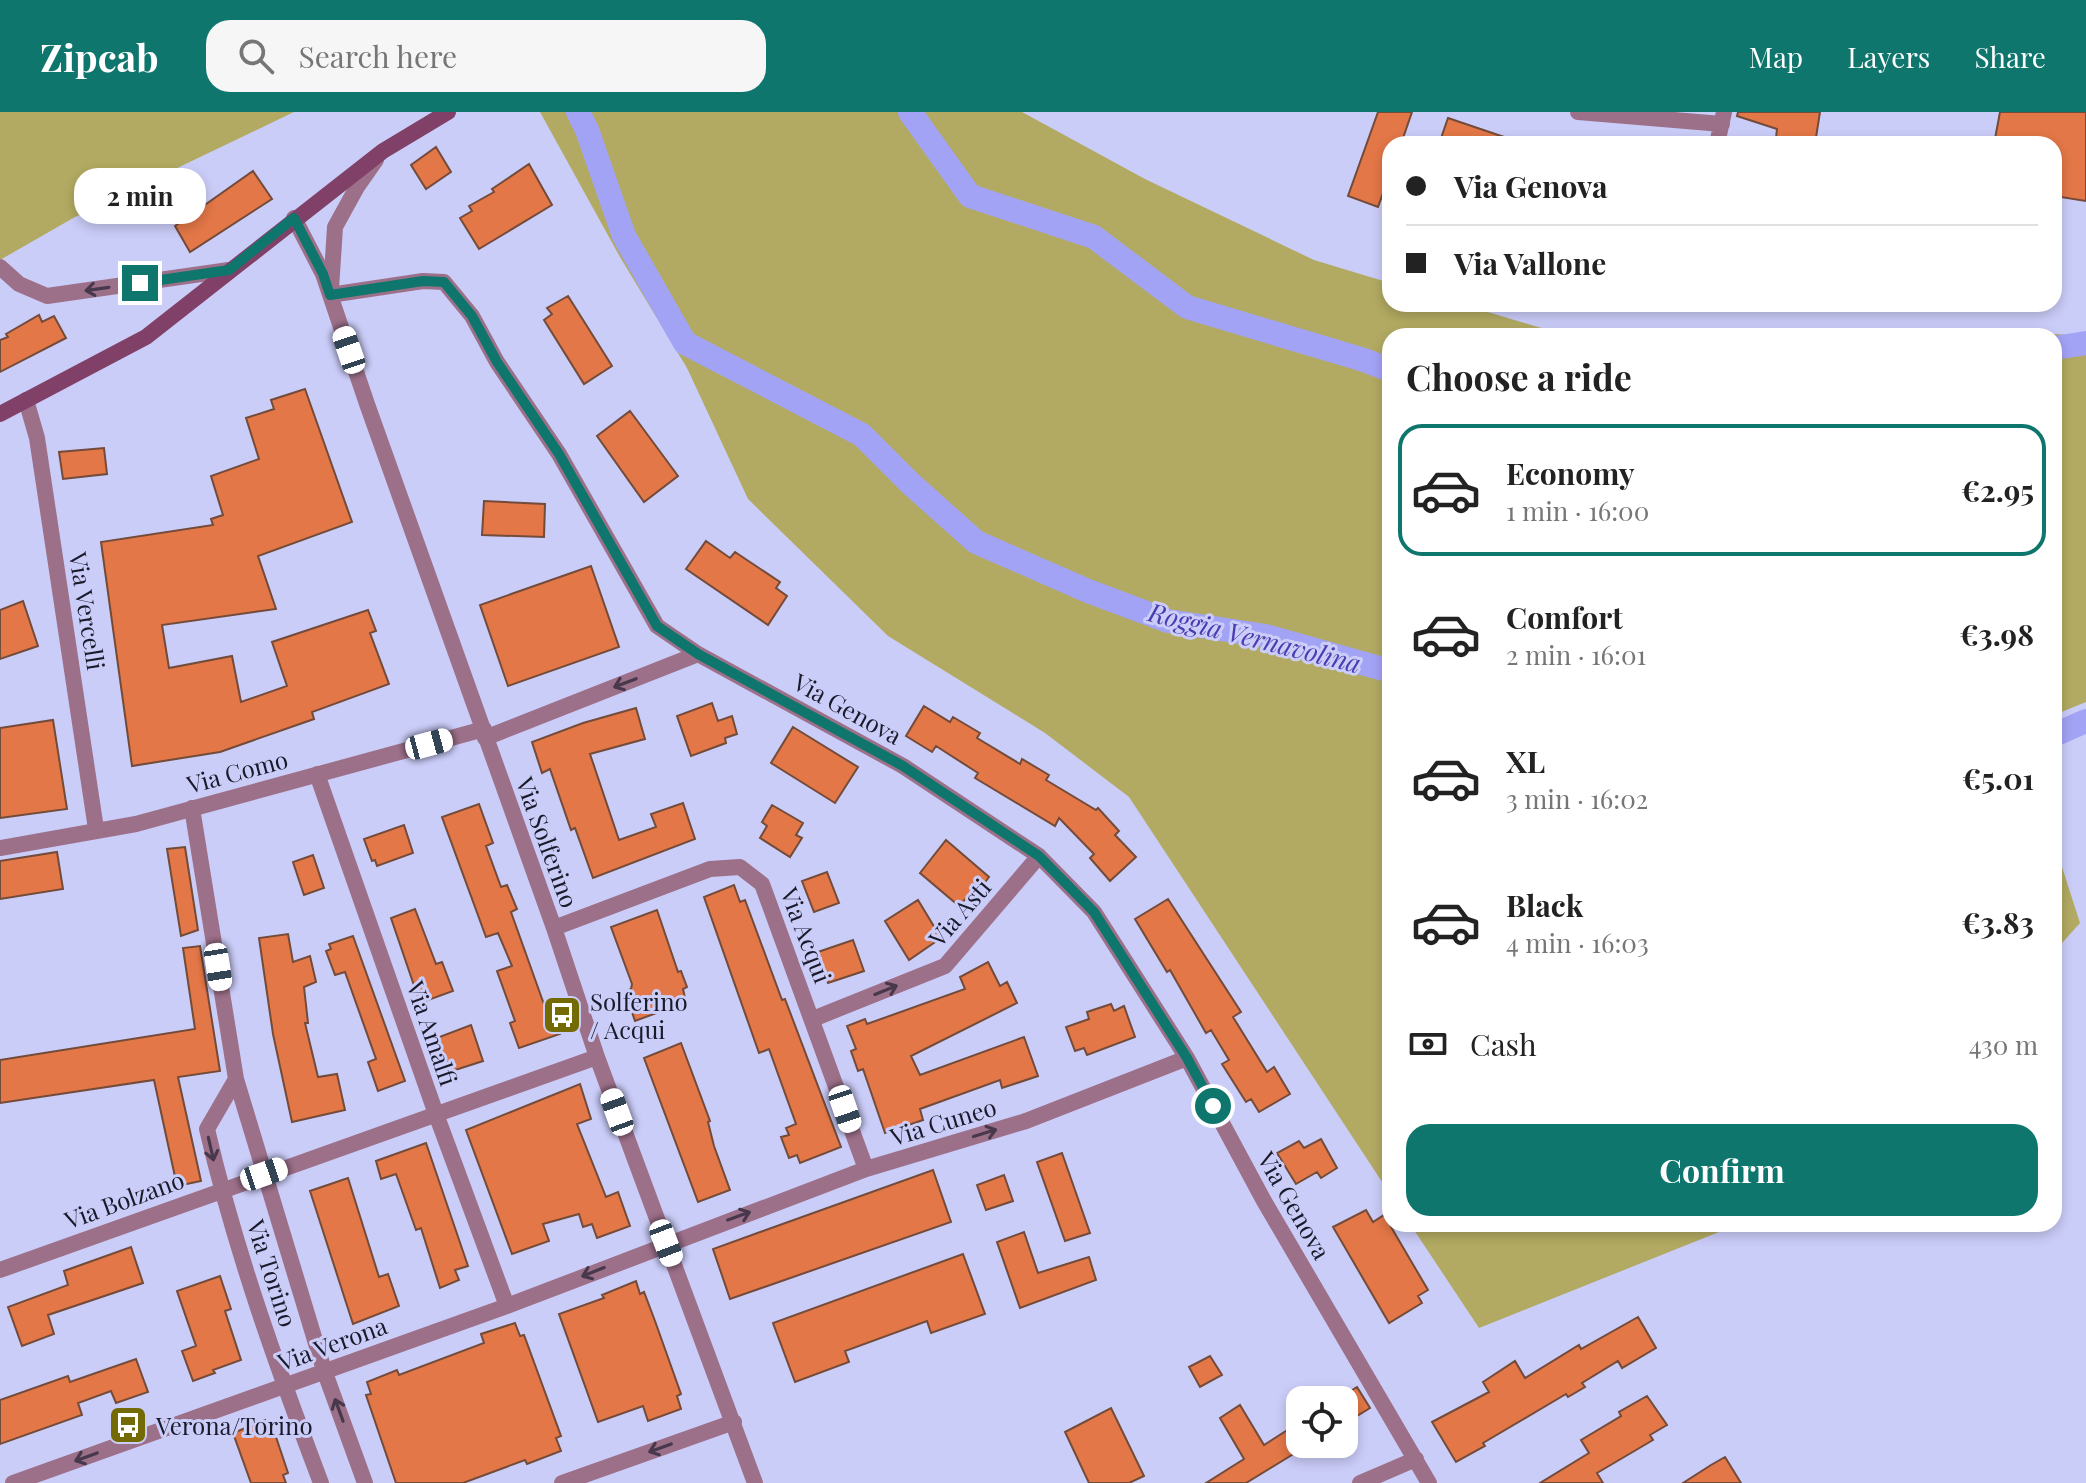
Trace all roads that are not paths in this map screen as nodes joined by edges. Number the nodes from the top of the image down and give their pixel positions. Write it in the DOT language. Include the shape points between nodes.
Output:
graph roads {
  1 [pos="448,112"];
  2 [pos="1578,112"];
  3 [pos="1723,118"];
  4 [pos="383,151"];
  5 [pos="294,218"];
  6 [pos="0,267"];
  7 [pos="229,270"];
  8 [pos="330,295"];
  9 [pos="26,400"];
  10 [pos="0,414"];
  11 [pos="698,654"];
  12 [pos="484,734"];
  13 [pos="317,774"];
  14 [pos="192,808"];
  15 [pos="96,829"];
  16 [pos="0,848"];
  17 [pos="1039,856"];
  18 [pos="554,928"];
  19 [pos="813,1019"];
  20 [pos="597,1057"];
  21 [pos="1187,1058"];
  22 [pos="236,1079"];
  23 [pos="436,1114"];
  24 [pos="866,1169"];
  25 [pos="264,1174"];
  26 [pos="221,1190"];
  27 [pos="666,1243"];
  28 [pos="0,1270"];
  29 [pos="507,1306"];
  30 [pos="324,1370"];
  31 [pos="284,1387"];
  32 [pos="734,1422"];
  33 [pos="1416,1459"];
  34 [pos="13,1483"];
  35 [pos="321,1483"];
  36 [pos="365,1483"];
  37 [pos="562,1483"];
  38 [pos="755,1483"];
  39 [pos="1360,1483"];
  40 [pos="1429,1483"];
  1 -- 4 [label="street"];
  2 -- 3 [label="street"];
  4 -- 5 [label="street"];
  4 -- 8 [label="street" via="335,227"];
  5 -- 7 [label="street"];
  5 -- 8 [label="street, Via Solferino"];
  7 -- 6 [label="street, one-way" via="47,296 19,284"];
  7 -- 9 [label="street" via="146,337"];
  8 -- 11 [label="street, Via Genova" via="444,282 472,316 559,454 657,626"];
  8 -- 12 [label="street, Via Solferino"];
  9 -- 10 [label="street"];
  9 -- 15 [label="street, Via Vercelli" via="37,438"];
  11 -- 12 [label="street, Via Como, one-way"];
  11 -- 17 [label="street, Via Genova" via="903,766"];
  12 -- 13 [label="street, Via Como"];
  12 -- 18 [label="street, Via Solferino"];
  13 -- 14 [label="street, Via Como"];
  13 -- 23 [label="street, Via Amalfi"];
  14 -- 15 [label="street, Via Como"];
  14 -- 22 [label="street, Via Torino"];
  15 -- 16 [label="street, Via Como"];
  19 -- 17 [label="street, Via Asti, one-way" via="945,966"];
  17 -- 21 [label="street, Via Genova" via="1094,912"];
  18 -- 19 [label="street, Via Acqui" via="710,869 740,867 762,884"];
  18 -- 20 [label="street, Via Solferino"];
  19 -- 24 [label="street, Via Acqui"];
  20 -- 23 [label="street, Via Bolzano"];
  20 -- 27 [label="street, Via Solferino"];
  24 -- 21 [label="street, Via Cuneo, one-way" via="1026,1121"];
  21 -- 33 [label="street, Via Genova" via="1264,1201"];
  22 -- 25 [label="street, Via Torino"];
  22 -- 26 [label="street, Via Torino, one-way" via="207,1129"];
  23 -- 25 [label="street, Via Bolzano"];
  23 -- 29 [label="street, Via Amalfi"];
  27 -- 24 [label="street, Via Cuneo, one-way"];
  25 -- 26 [label="street, Via Bolzano"];
  25 -- 30 [label="street, Via Torino"];
  26 -- 28 [label="street, Via Bolzano"];
  26 -- 31 [label="street, Via Torino"];
  27 -- 29 [label="street, Via Verona, one-way"];
  27 -- 32 [label="street, Via Solferino"];
  29 -- 30 [label="street, Via Verona"];
  30 -- 31 [label="street, Via Verona"];
  36 -- 30 [label="street, Via Torino, one-way"];
  31 -- 34 [label="street, Via Verona, one-way"];
  31 -- 35 [label="street, Via Torino"];
  32 -- 37 [label="street, one-way"];
  32 -- 38 [label="street, Via Solferino"];
  33 -- 39 [label="street"];
  33 -- 40 [label="street, Via Genova"];
}
